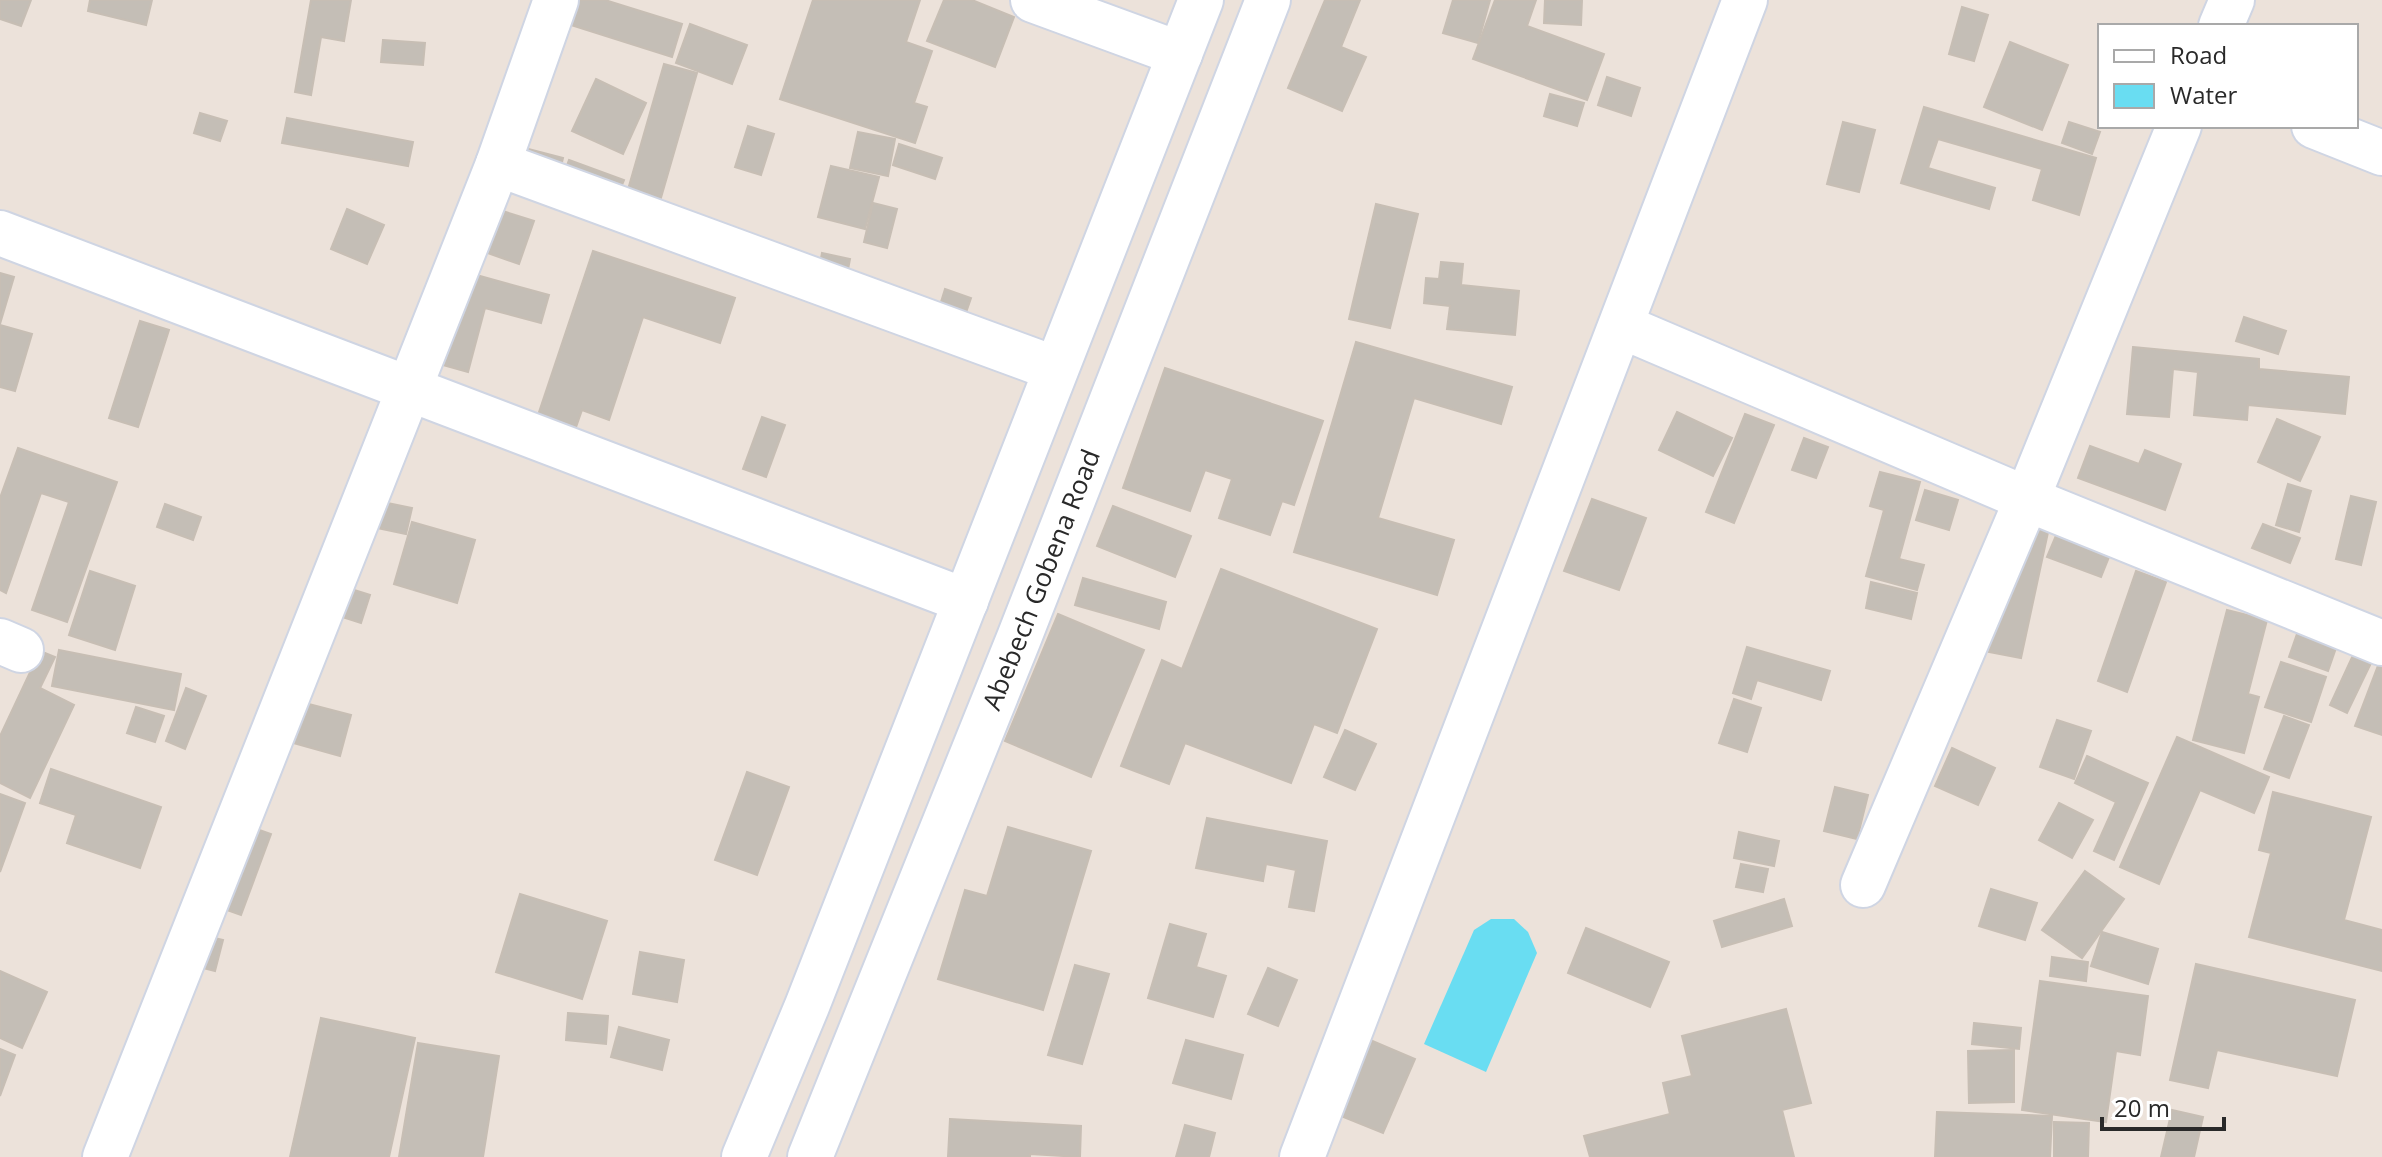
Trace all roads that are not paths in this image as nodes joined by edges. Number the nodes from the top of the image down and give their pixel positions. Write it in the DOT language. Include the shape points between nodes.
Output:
graph roads {
  1 [pos="556,0"];
  2 [pos="1033,0"];
  3 [pos="1201,0"];
  4 [pos="1268,0"];
  5 [pos="1745,0"];
  6 [pos="2232,0"];
  7 [pos="2222,24"];
  8 [pos="1180,54"];
  9 [pos="2178,128"];
  10 [pos="2319,128"];
  11 [pos="2382,153"];
  12 [pos="498,164"];
  13 [pos="0,233"];
  14 [pos="1621,326"];
  15 [pos="1056,369"];
  16 [pos="408,389"];
  17 [pos="2027,499"];
  18 [pos="966,601"];
  19 [pos="2382,643"];
  20 [pos="1863,885"];
  21 [pos="105,1157"];
  22 [pos="744,1157"];
  23 [pos="810,1157"];
  24 [pos="1302,1157"];
  1 -- 12 [label="street"];
  2 -- 8 [label="street"];
  3 -- 8 [label="street"];
  4 -- 23 [label="street, Abebech Gobena Road"];
  5 -- 14 [label="street"];
  6 -- 7 [label="street"];
  8 -- 15 [label="street"];
  9 -- 17 [label="street"];
  10 -- 11 [label="street"];
  12 -- 15 [label="street"];
  12 -- 16 [label="street"];
  13 -- 16 [label="street"];
  14 -- 17 [label="street"];
  14 -- 24 [label="street"];
  15 -- 18 [label="street"];
  16 -- 18 [label="street"];
  16 -- 21 [label="street"];
  17 -- 19 [label="street"];
  17 -- 20 [label="street"];
  18 -- 22 [label="street"];
}
